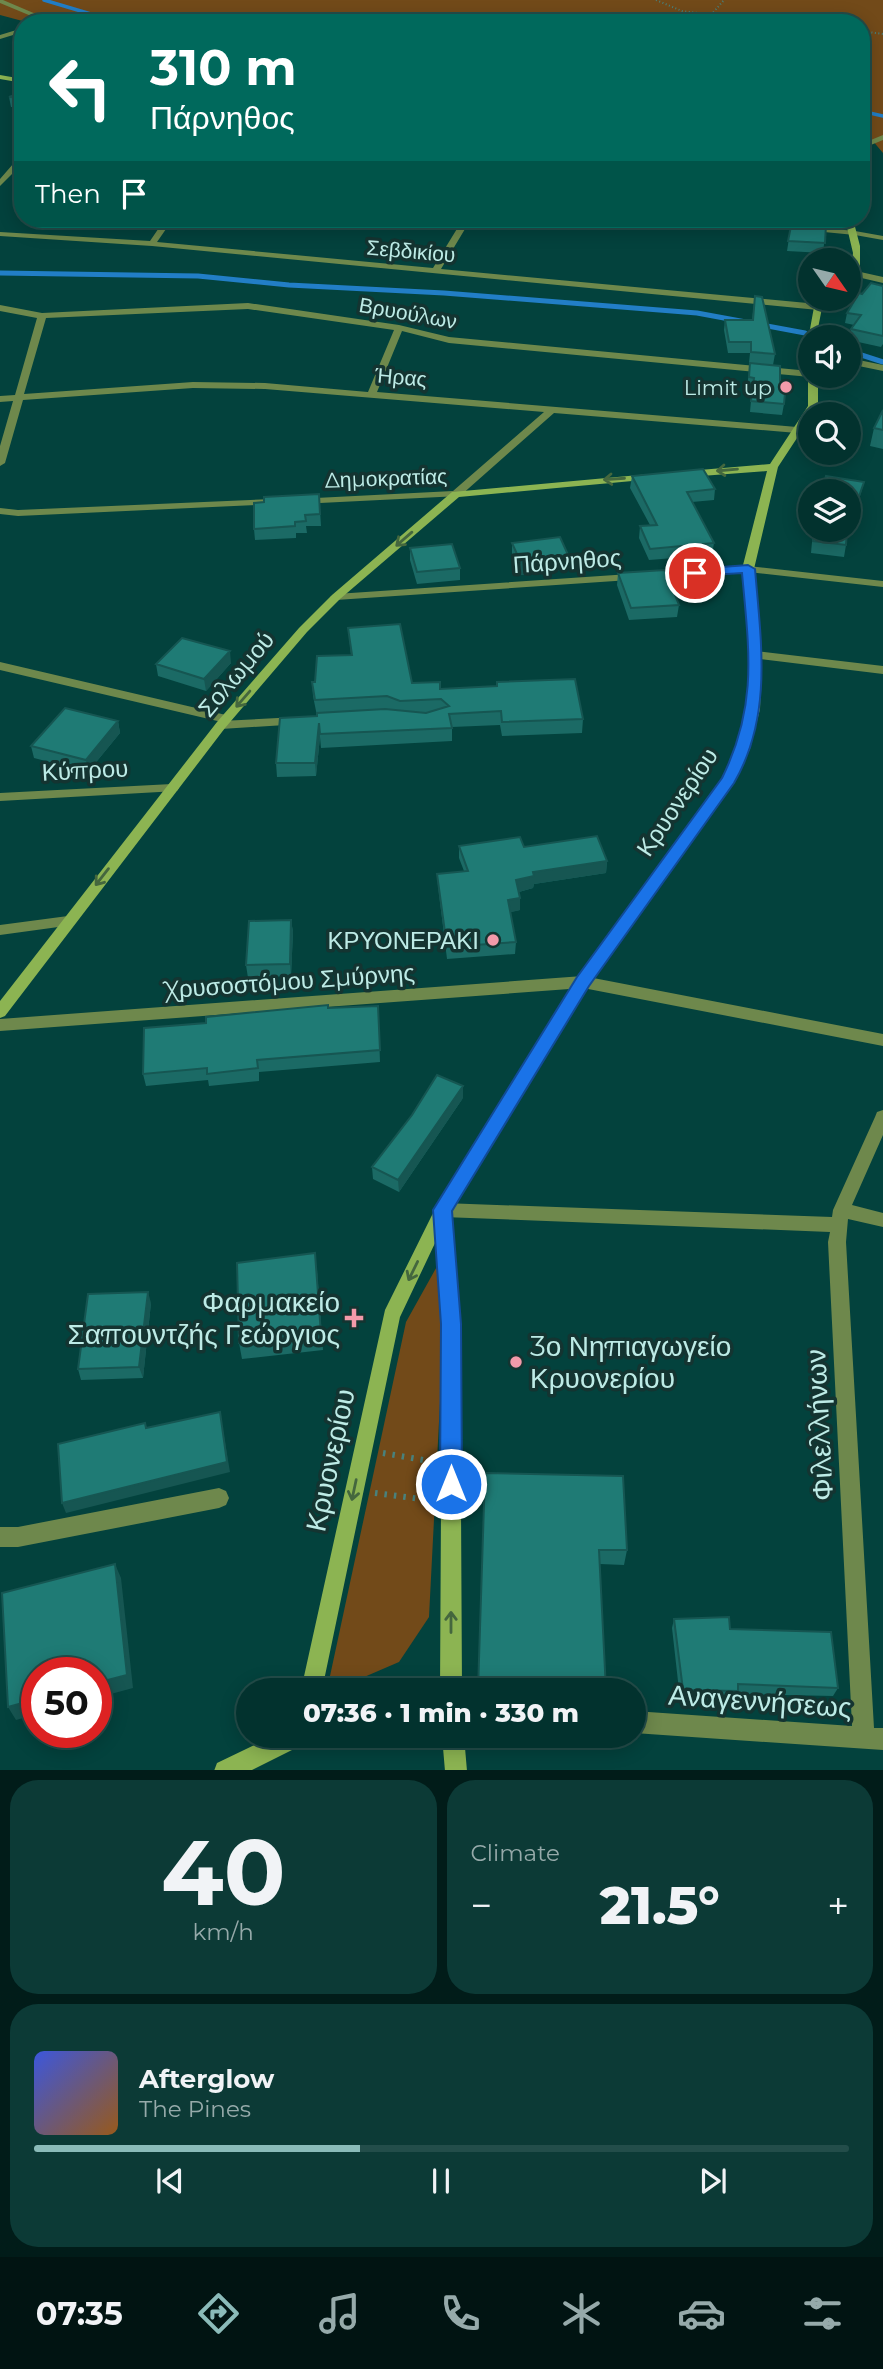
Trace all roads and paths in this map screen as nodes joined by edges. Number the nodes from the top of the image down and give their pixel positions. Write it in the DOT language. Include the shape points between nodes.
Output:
graph roads {
  1 [pos="656,0"];
  2 [pos="724,0"];
  3 [pos="0,1"];
  4 [pos="30,14"];
  5 [pos="704,14"];
  6 [pos="712,14"];
  7 [pos="14,168"];
  8 [pos="0,184"];
  9 [pos="163,228"];
  10 [pos="461,228"];
  11 [pos="803,228"];
  12 [pos="853,228"];
  13 [pos="855,233"];
  14 [pos="0,234"];
  15 [pos="883,238"];
  16 [pos="152,244"];
  17 [pos="857,248"];
  18 [pos="435,271"];
  19 [pos="861,279"];
  20 [pos="883,280"];
  21 [pos="798,305"];
  22 [pos="0,308"];
  23 [pos="42,316"];
  24 [pos="398,328"];
  25 [pos="861,363"];
  26 [pos="883,368"];
  27 [pos="798,374"];
  28 [pos="812,388"];
  29 [pos="372,393"];
  30 [pos="17,396"];
  31 [pos="0,399"];
  32 [pos="553,409"];
  33 [pos="797,430"];
  34 [pos="4,440"];
  35 [pos="0,463"];
  36 [pos="773,467"];
  37 [pos="682,474"];
  38 [pos="656,476"];
  39 [pos="456,494"];
  40 [pos="0,511"];
  41 [pos="748,569"];
  42 [pos="883,584"];
  43 [pos="336,597"];
  44 [pos="756,655"];
  45 [pos="1,666"];
  46 [pos="883,670"];
  47 [pos="305,721"];
  48 [pos="224,722"];
  49 [pos="172,788"];
  50 [pos="0,797"];
  51 [pos="68,921"];
  52 [pos="0,930"];
  53 [pos="583,982"];
  54 [pos="0,1012"];
  55 [pos="0,1025"];
  56 [pos="883,1040"];
  57 [pos="883,1117"];
  58 [pos="443,1210"];
  59 [pos="840,1218"];
  60 [pos="883,1220"];
  61 [pos="363,1449"];
  62 [pos="451,1465"];
  63 [pos="354,1490"];
  64 [pos="219,1498"];
  65 [pos="451,1503"];
  66 [pos="0,1537"];
  67 [pos="314,1678"];
  68 [pos="451,1678"];
  69 [pos="646,1723"];
  70 [pos="873,1739"];
  71 [pos="271,1748"];
  72 [pos="454,1748"];
  73 [pos="225,1770"];
  74 [pos="456,1770"];
  1 -- 5 [label="path"];
  2 -- 6 [label="path"];
  3 -- 4 [label="street"];
  7 -- 8 [label="street"];
  9 -- 16 [label="street"];
  10 -- 18 [label="street"];
  11 -- 13 [label="street"];
  12 -- 13 [label="main road"];
  13 -- 15 [label="street"];
  13 -- 17 [label="main road"];
  14 -- 16 [label="street, Σεβδικίου"];
  16 -- 18 [label="street, Σεβδικίου"];
  18 -- 21 [label="street, Σεβδικίου"];
  19 -- 20 [label="street"];
  22 -- 23 [label="street, Βρυούλων"];
  23 -- 24 [label="street, Βρυούλων" via="248,306"];
  23 -- 30 [label="street"];
  24 -- 27 [label="street, Βρυούλων" via="449,340"];
  24 -- 29 [label="street"];
  25 -- 26 [label="street"];
  28 -- 33 [label="main road, Κρυονερίου" via="813,406"];
  29 -- 30 [label="street, Ήρας" via="192,386"];
  29 -- 32 [label="street, Ήρας"];
  30 -- 31 [label="street, Ήρας"];
  30 -- 34 [label="street"];
  32 -- 33 [label="street, Ήρας"];
  32 -- 39 [label="street, Σολωμού"];
  33 -- 36 [label="main road, Κρυονερίου"];
  34 -- 35 [label="street"];
  36 -- 37 [label="main road, one-way"];
  36 -- 41 [label="main road, Κρυονερίου"];
  38 -- 39 [label="main road, Δημοκρατίας, one-way"];
  39 -- 40 [label="street, Δημοκρατίας"];
  39 -- 43 [label="main road, Σολωμού, one-way"];
  41 -- 42 [label="street, Πάρνηθος"];
  41 -- 43 [label="street, Πάρνηθος"];
  41 -- 44 [label="main road, Κρυονερίου"];
  43 -- 48 [label="main road, Σολωμού, one-way"];
  44 -- 46 [label="street"];
  44 -- 53 [label="main road, Κρυονερίου" via="754,709 744,749 729,779"];
  45 -- 48 [label="street"];
  47 -- 48 [label="street"];
  48 -- 49 [label="main road, Σολωμού"];
  49 -- 50 [label="street, Κύπρου"];
  49 -- 51 [label="main road, Σολωμού, one-way"];
  51 -- 52 [label="street"];
  51 -- 54 [label="main road, Σολωμού"];
  53 -- 55 [label="street, Χρυσοστόμου Σμύρνης"];
  53 -- 56 [label="street, Χρυσοστόμου Σμύρνης"];
  53 -- 58 [label="main road, Κρυονερίου"];
  57 -- 59 [label="street, Φιλελλήνων"];
  58 -- 59 [label="street"];
  58 -- 61 [label="main road, Κρυονερίου, one-way" via="391,1316"];
  58 -- 62 [label="main road" via="451,1324"];
  59 -- 60 [label="street"];
  59 -- 70 [label="street, Φιλελλήνων" via="837,1242"];
  61 -- 62 [label="path"];
  61 -- 63 [label="main road, Κρυονερίου, one-way"];
  62 -- 65 [label="main road"];
  63 -- 65 [label="path"];
  63 -- 67 [label="main road, Κρυονερίου"];
  64 -- 66 [label="street"];
  68 -- 65 [label="main road, one-way"];
  69 -- 70 [label="street, Αναγεννήσεως"];
  71 -- 73 [label="main road"];
  72 -- 74 [label="main road"];
}
